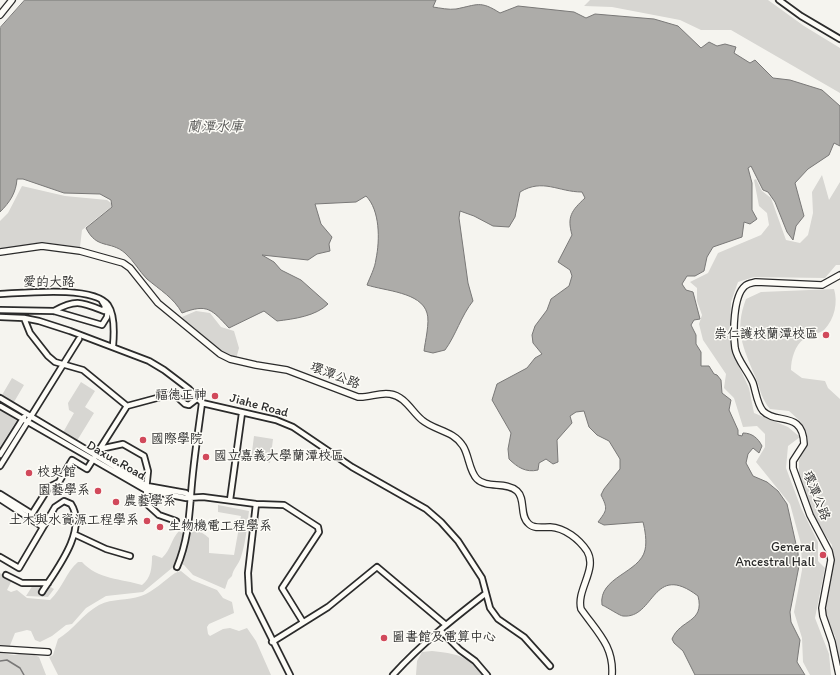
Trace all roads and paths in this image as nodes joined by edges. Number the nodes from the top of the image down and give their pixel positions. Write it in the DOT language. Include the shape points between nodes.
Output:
graph roads {
  1 [pos="12,0"];
  2 [pos="780,0"];
  3 [pos="0,15"];
  4 [pos="840,39"];
  5 [pos="0,252"];
  6 [pos="840,275"];
  7 [pos="0,294"];
  8 [pos="100,299"];
  9 [pos="108,305"];
  10 [pos="0,310"];
  11 [pos="54,311"];
  12 [pos="0,317"];
  13 [pos="24,318"];
  14 [pos="79,339"];
  15 [pos="113,346"];
  16 [pos="64,364"];
  17 [pos="0,398"];
  18 [pos="198,398"];
  19 [pos="202,403"];
  20 [pos="0,406"];
  21 [pos="127,406"];
  22 [pos="242,413"];
  23 [pos="28,415"];
  24 [pos="25,421"];
  25 [pos="100,450"];
  26 [pos="0,455"];
  27 [pos="96,456"];
  28 [pos="93,461"];
  29 [pos="0,466"];
  30 [pos="146,488"];
  31 [pos="0,494"];
  32 [pos="190,496"];
  33 [pos="0,500"];
  34 [pos="230,500"];
  35 [pos="256,504"];
  36 [pos="176,521"];
  37 [pos="43,527"];
  38 [pos="74,534"];
  39 [pos="130,556"];
  40 [pos="0,557"];
  41 [pos="177,567"];
  42 [pos="6,575"];
  43 [pos="48,582"];
  44 [pos="42,592"];
  45 [pos="485,594"];
  46 [pos="303,622"];
  47 [pos="446,625"];
  48 [pos="440,630"];
  49 [pos="272,642"];
  50 [pos="0,649"];
  51 [pos="48,652"];
  52 [pos="550,666"];
  53 [pos="290,675"];
  54 [pos="393,675"];
  55 [pos="487,675"];
  56 [pos="612,675"];
  57 [pos="839,675"];
  1 -- 3 [label="street"];
  2 -- 4 [label="street"];
  5 -- 56 [label="street, 環潭公路" via="42,246 110,258 130,268 158,303 220,354 230,359 287,370 358,397 390,393 398,396 424,422 447,431 459,440 474,475 481,482 510,486 516,490 520,495 528,524 564,530 587,552 590,568 579,602 581,609 611,653"];
  6 -- 57 [label="street, 環潭公路" via="822,285 756,282 742,290 735,310 735,348 751,380 760,407 767,414 794,422 802,433 804,444 793,461 793,468 813,522 829,551 831,560 822,608"];
  7 -- 8 [label="street, 愛的大路" via="69,291"];
  8 -- 9 [label="street, 愛的大路"];
  8 -- 11 [label="street" via="105,306 104,311 83,302 76,302"];
  9 -- 11 [label="street" via="107,317 102,325"];
  9 -- 15 [label="street" via="115,330"];
  10 -- 11 [label="street"];
  12 -- 13 [label="street"];
  13 -- 15 [label="street"];
  13 -- 16 [label="street" via="40,348 55,362"];
  14 -- 16 [label="street"];
  15 -- 18 [label="street" via="164,370"];
  16 -- 21 [label="street" via="83,370"];
  16 -- 23 [label="street"];
  17 -- 23 [label="street"];
  18 -- 19 [label="street"];
  18 -- 21 [label="street" via="189,405 174,394"];
  19 -- 22 [label="street, Jiahe Road"];
  19 -- 32 [label="street"];
  20 -- 24 [label="street, Daxue Road"];
  21 -- 25 [label="street"];
  22 -- 34 [label="street"];
  22 -- 45 [label="street, Jiahe Road" via="276,420 293,427 347,464 426,509 442,522 458,541 482,578"];
  23 -- 24 [label="street"];
  23 -- 27 [label="street"];
  24 -- 26 [label="street"];
  24 -- 28 [label="street, Daxue Road"];
  24 -- 29 [label="street"];
  25 -- 27 [label="street"];
  25 -- 30 [label="street" via="123,444 144,456 148,471"];
  27 -- 28 [label="street"];
  27 -- 30 [label="street"];
  28 -- 30 [label="street, Daxue Road"];
  28 -- 31 [label="street" via="87,469 72,460 59,482 49,487 32,514"];
  30 -- 32 [label="street, Daxue Road" via="186,498"];
  30 -- 36 [label="street" via="148,505 153,511"];
  32 -- 34 [label="street, Daxue Road"];
  32 -- 41 [label="street" via="186,540"];
  33 -- 37 [label="street"];
  34 -- 35 [label="street, Daxue Road"];
  35 -- 46 [label="street, Daxue Road" via="284,504 318,527 318,532 282,588"];
  35 -- 49 [label="street" via="248,574 249,593"];
  37 -- 38 [label="street" via="55,507 64,501 73,507"];
  37 -- 40 [label="street" via="19,568"];
  38 -- 39 [label="street" via="106,549"];
  38 -- 43 [label="street" via="72,543"];
  42 -- 43 [label="street" via="22,583"];
  43 -- 44 [label="street"];
  45 -- 47 [label="street"];
  45 -- 52 [label="street, Jiahe Road" via="490,608 498,619 524,637"];
  46 -- 47 [label="street" via="328,607 377,567"];
  46 -- 49 [label="street"];
  47 -- 48 [label="street"];
  48 -- 54 [label="street"];
  48 -- 55 [label="street"];
  49 -- 53 [label="street"];
  50 -- 51 [label="street"];
}
